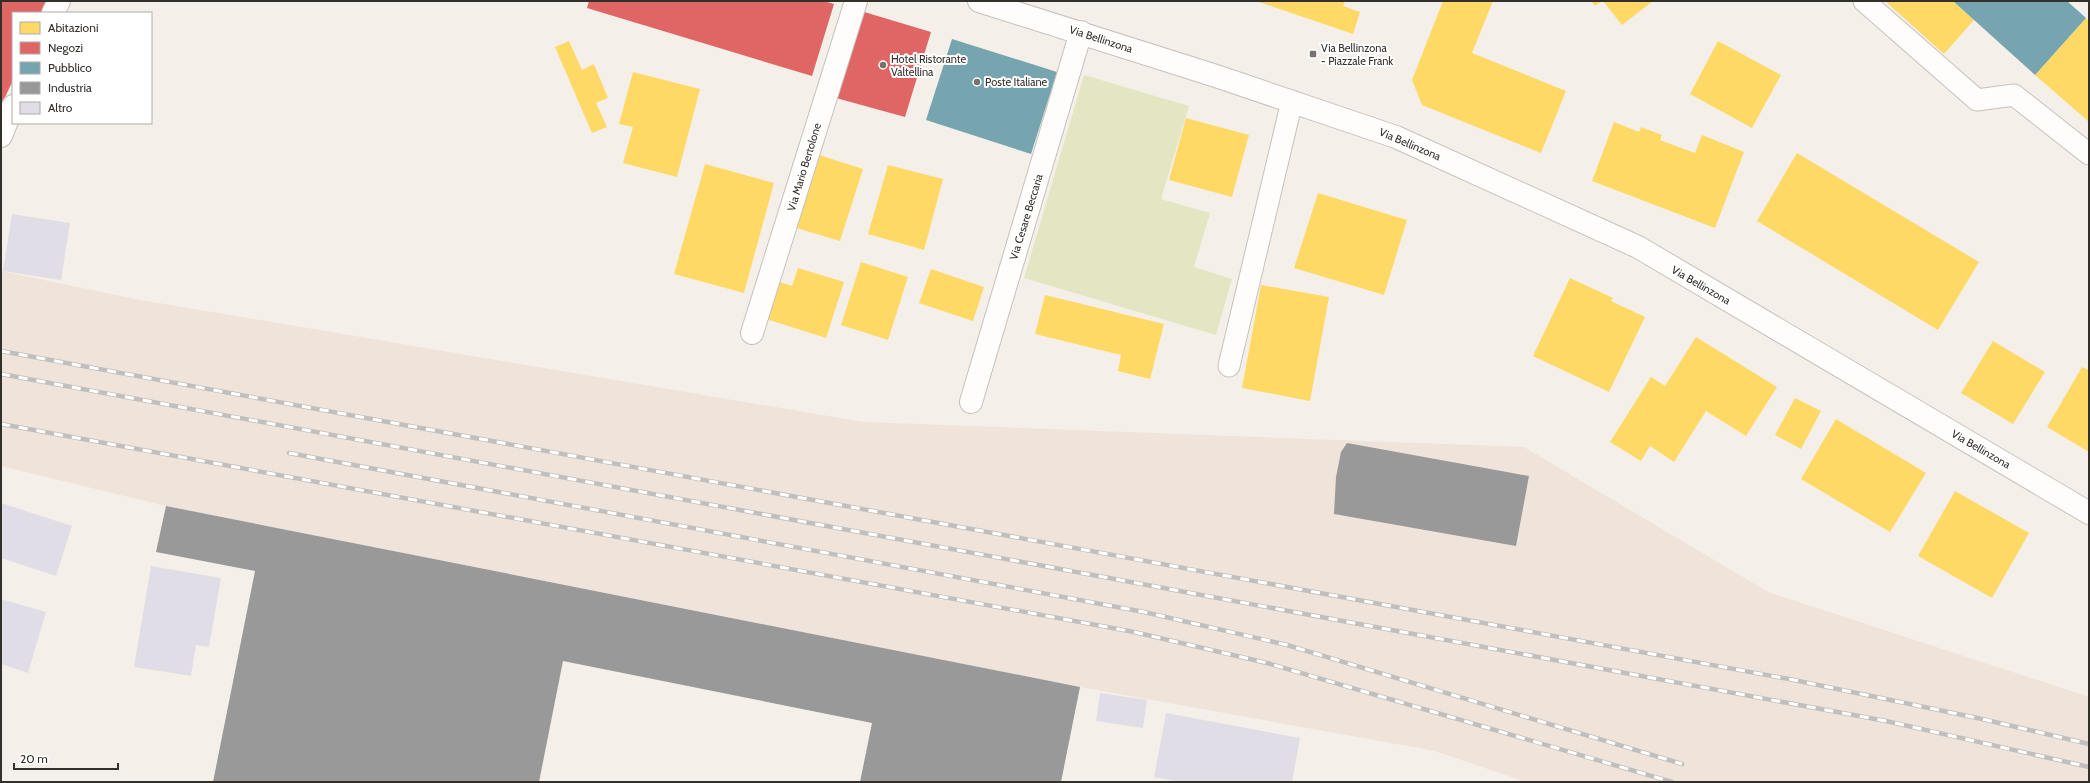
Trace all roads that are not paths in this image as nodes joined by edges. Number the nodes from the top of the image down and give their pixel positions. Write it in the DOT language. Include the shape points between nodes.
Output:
graph roads {
  1 [pos="59,1"];
  2 [pos="856,1"];
  3 [pos="979,1"];
  4 [pos="1034,1"];
  5 [pos="1864,1"];
  6 [pos="54,12"];
  7 [pos="1054,24"];
  8 [pos="1081,32"];
  9 [pos="1292,101"];
  10 [pos="12,108"];
  11 [pos="1,136"];
  12 [pos="2089,154"];
  13 [pos="752,333"];
  14 [pos="1229,366"];
  15 [pos="971,402"];
  16 [pos="2089,512"];
  1 -- 6 [label="main road"];
  2 -- 13 [label="main road, Via Mario Bertolone"];
  3 -- 7 [label="main road, Via Bellinzona"];
  4 -- 7 [label="main road"];
  5 -- 12 [label="lane" via="1977,100 2014,95"];
  7 -- 8 [label="main road, Via Bellinzona"];
  8 -- 9 [label="main road, Via Bellinzona"];
  8 -- 15 [label="main road, Via Cesare Beccaria"];
  9 -- 14 [label="lane"];
  9 -- 16 [label="main road, Via Bellinzona" via="1396,137 1638,247"];
  10 -- 11 [label="main road"];
}
